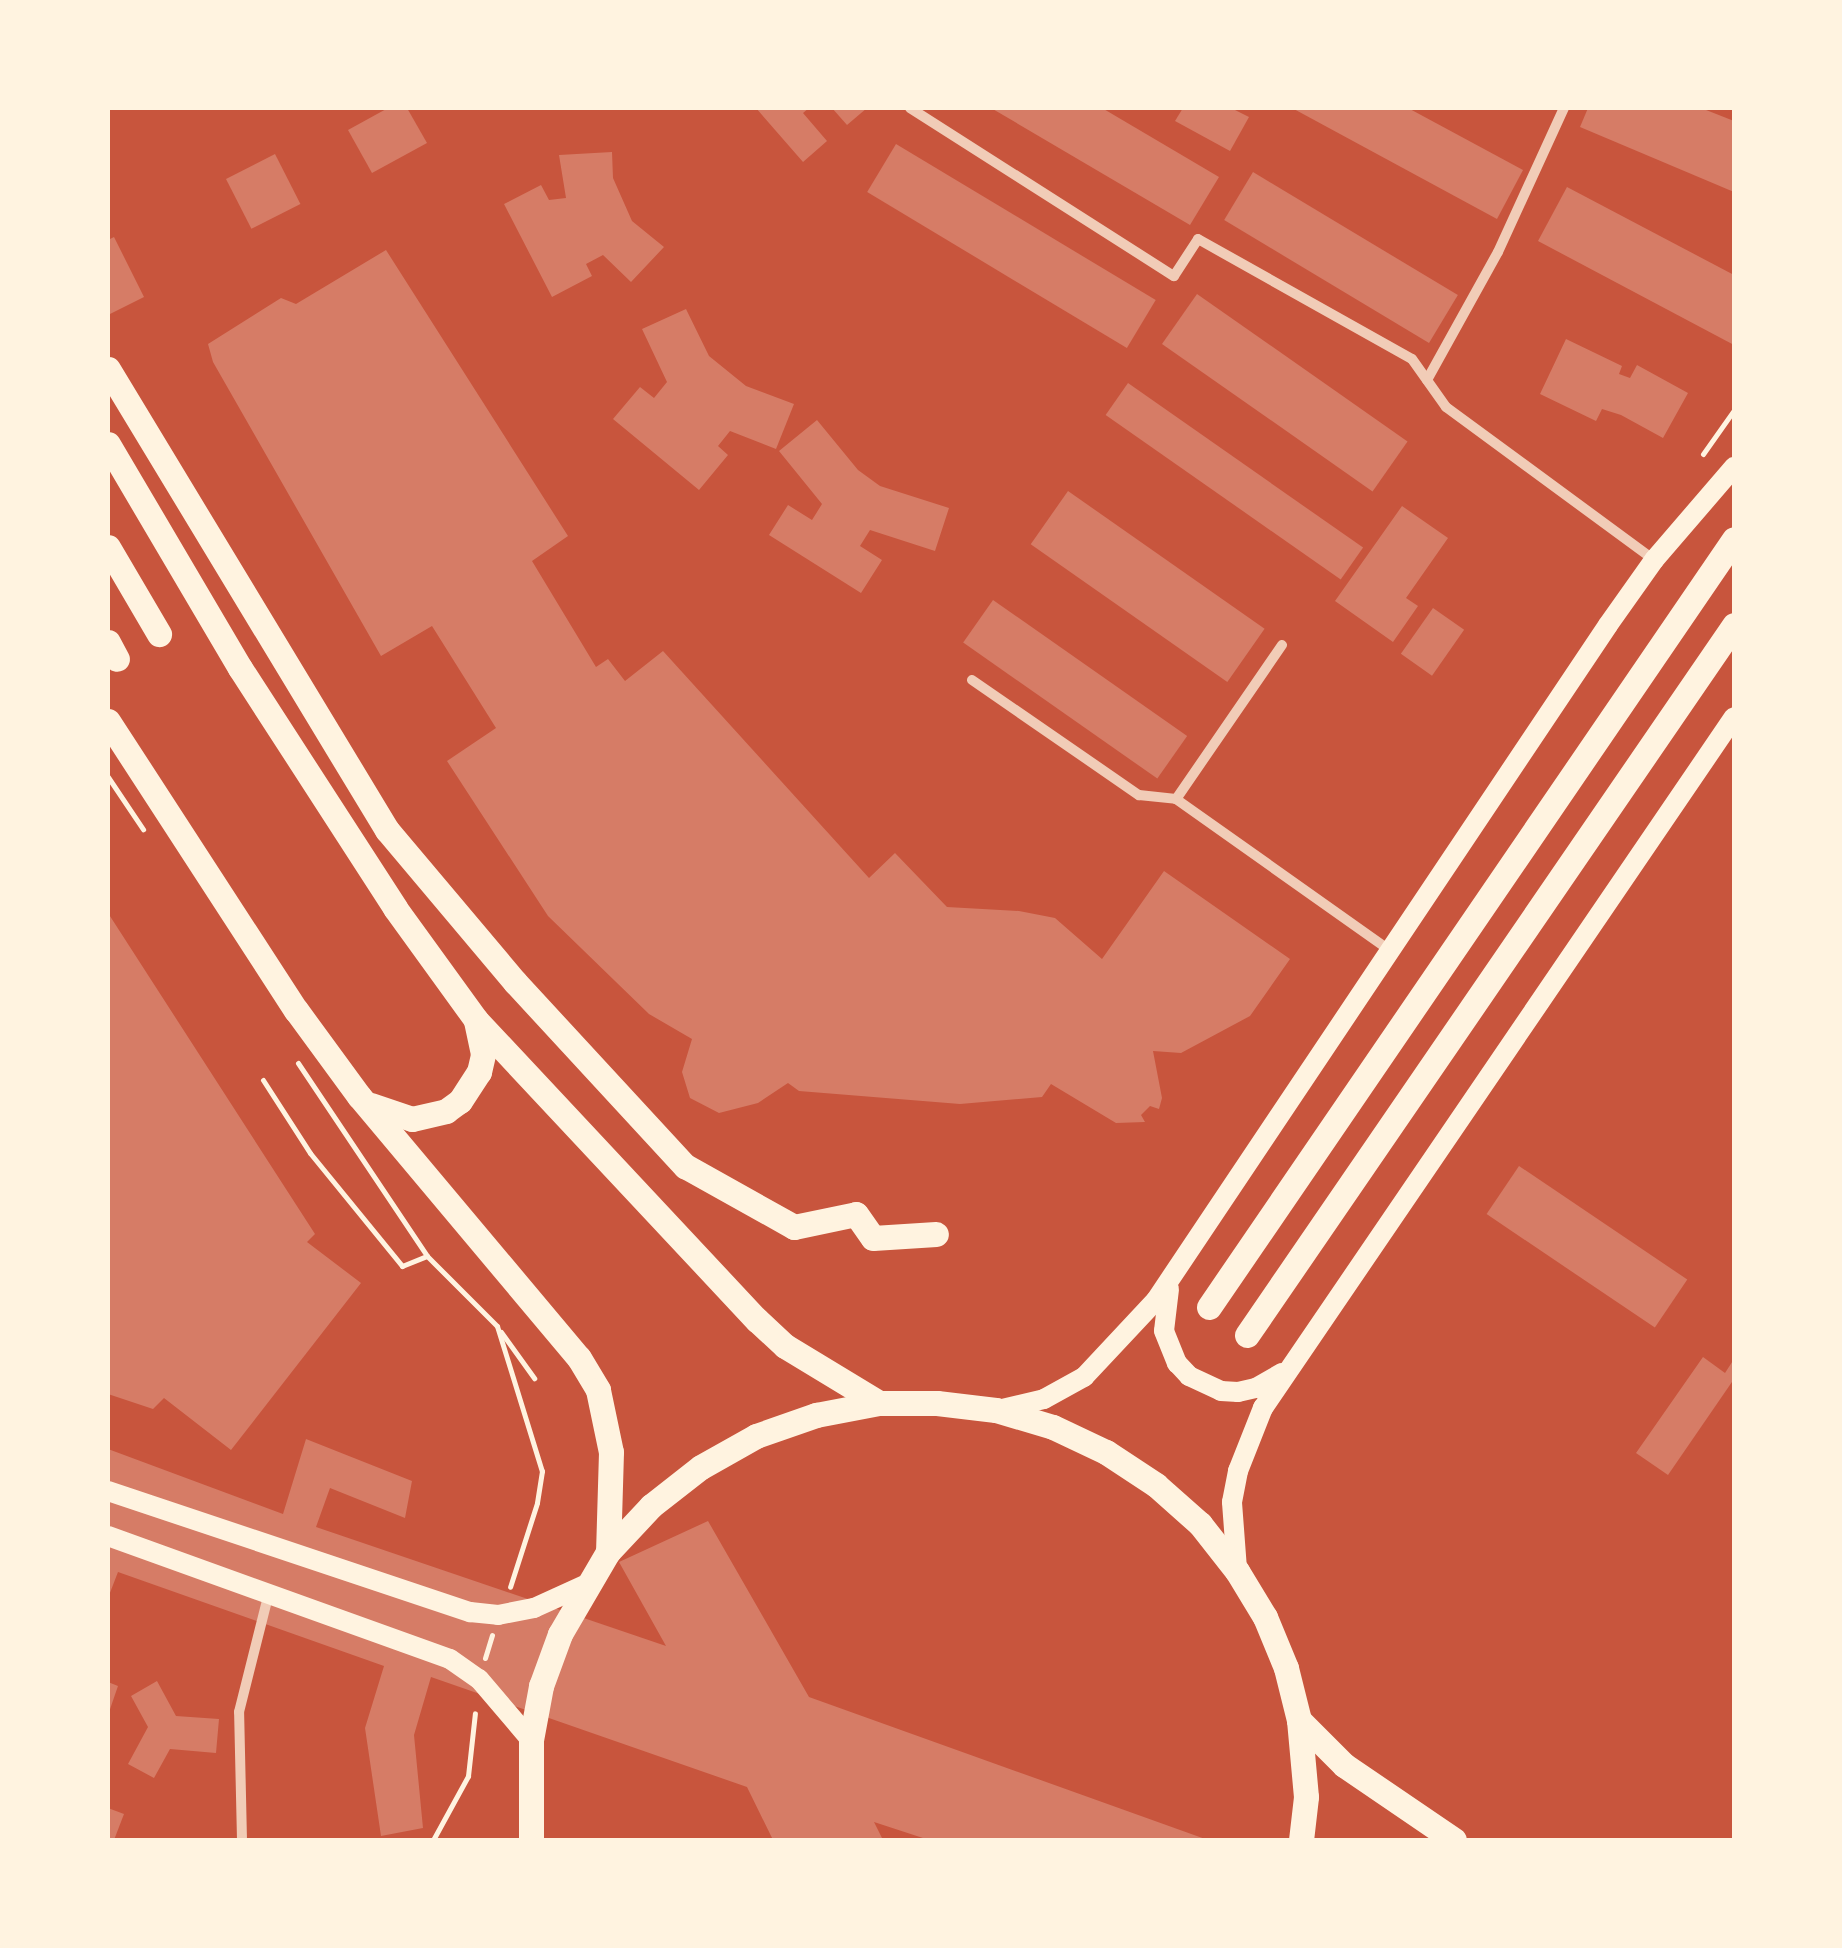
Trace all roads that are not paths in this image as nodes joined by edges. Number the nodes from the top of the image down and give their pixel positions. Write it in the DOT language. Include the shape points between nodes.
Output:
graph roads {
  1 [pos="910,108"];
  2 [pos="1564,108"];
  3 [pos="108,369"];
  4 [pos="1427,380"];
  5 [pos="108,444"];
  6 [pos="1734,467"];
  7 [pos="1734,539"];
  8 [pos="108,547"];
  9 [pos="1654,560"];
  10 [pos="1734,625"];
  11 [pos="159,634"];
  12 [pos="1282,646"];
  13 [pos="972,680"];
  14 [pos="1734,718"];
  15 [pos="108,721"];
  16 [pos="1176,799"];
  17 [pos="1388,949"];
  18 [pos="476,1020"];
  19 [pos="359,1096"];
  20 [pos="936,1234"];
  21 [pos="1174,1273"];
  22 [pos="1208,1307"];
  23 [pos="1247,1335"];
  24 [pos="1288,1368"];
  25 [pos="879,1404"];
  26 [pos="996,1410"];
  27 [pos="108,1491"];
  28 [pos="108,1536"];
  29 [pos="608,1552"];
  30 [pos="1237,1571"];
  31 [pos="585,1585"];
  32 [pos="270,1592"];
  33 [pos="1299,1720"];
  34 [pos="531,1740"];
  35 [pos="242,1840"];
  36 [pos="531,1840"];
  37 [pos="1301,1840"];
  38 [pos="1454,1840"];
  1 -- 4 [label="street" via="1174,276 1198,239 1412,359"];
  2 -- 4 [label="street" via="1506,237"];
  3 -- 20 [label="main road" via="387,830 514,982 685,1166 794,1227 856,1214 873,1238"];
  4 -- 9 [label="street" via="1446,407"];
  5 -- 18 [label="main road" via="240,668"];
  6 -- 9 [label="main road"];
  7 -- 22 [label="main road"];
  8 -- 11 [label="main road"];
  9 -- 17 [label="main road"];
  10 -- 23 [label="main road"];
  12 -- 16 [label="street"];
  13 -- 16 [label="street" via="1139,795"];
  14 -- 24 [label="main road"];
  15 -- 19 [label="main road"];
  16 -- 17 [label="street"];
  17 -- 21 [label="main road"];
  18 -- 19 [label="main road" via="483,1054 479,1072 446,1111 412,1119"];
  18 -- 25 [label="main road" via="757,1320 785,1346"];
  19 -- 29 [label="main road" via="579,1358 598,1390 610,1452"];
  21 -- 24 [label="main road" via="1164,1331 1189,1376 1238,1392"];
  21 -- 26 [label="main road" via="1136,1325 1084,1377 1044,1400"];
  24 -- 30 [label="main road" via="1238,1471 1232,1540"];
  25 -- 26 [label="main road"];
  25 -- 29 [label="main road" via="816,1415 756,1436 701,1466"];
  26 -- 30 [label="main road" via="1106,1452 1156,1485 1200,1524"];
  27 -- 31 [label="main road" via="437,1603 498,1615 534,1608"];
  28 -- 32 [label="main road"];
  29 -- 31 [label="main road"];
  30 -- 33 [label="main road" via="1272,1634"];
  31 -- 34 [label="main road" via="547,1668"];
  32 -- 34 [label="main road" via="423,1646 479,1680"];
  32 -- 35 [label="street" via="239,1712"];
  33 -- 37 [label="main road" via="1306,1796"];
  33 -- 38 [label="main road" via="1344,1765"];
  34 -- 36 [label="main road"];
}
